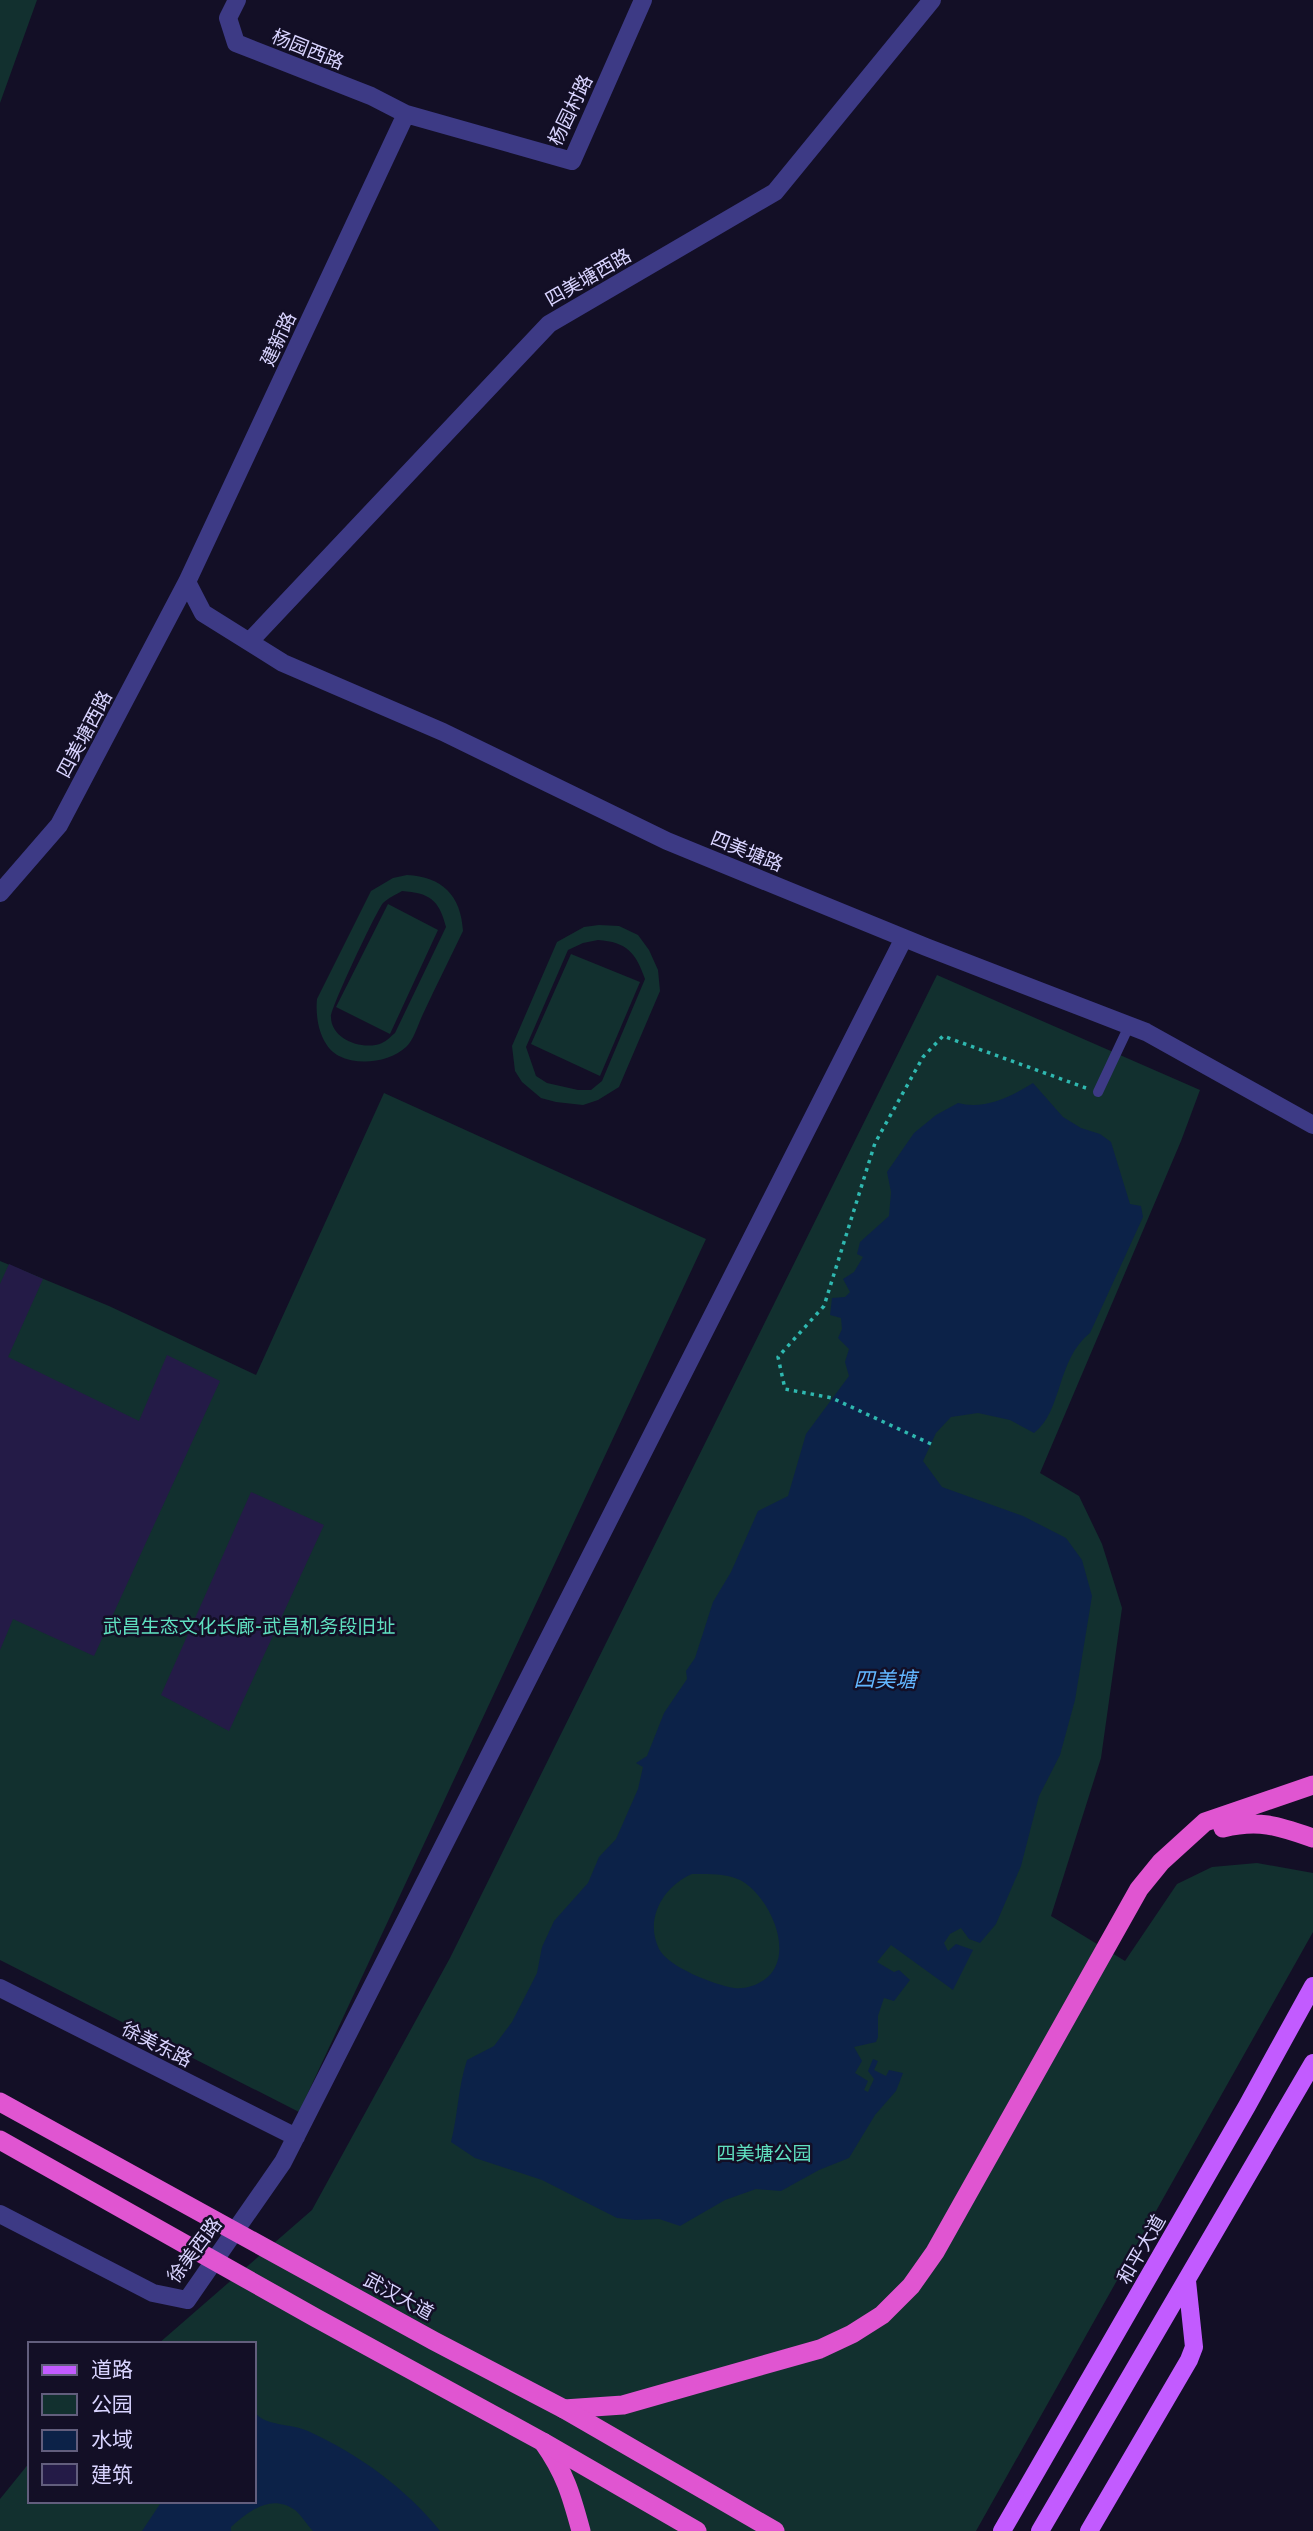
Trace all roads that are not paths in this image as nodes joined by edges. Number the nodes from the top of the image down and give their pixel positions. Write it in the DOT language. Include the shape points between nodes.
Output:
graph roads {
  1 [pos="237,0"];
  2 [pos="643,0"];
  3 [pos="932,0"];
  4 [pos="406,114"];
  5 [pos="187,582"];
  6 [pos="249,642"];
  7 [pos="0,893"];
  8 [pos="904,938"];
  9 [pos="1129,1026"];
  10 [pos="1098,1092"];
  11 [pos="1313,1125"];
  12 [pos="1313,1785"];
  13 [pos="1186,1838"];
  14 [pos="1313,1839"];
  15 [pos="1313,1986"];
  16 [pos="0,1988"];
  17 [pos="1313,2063"];
  18 [pos="0,2102"];
  19 [pos="296,2137"];
  20 [pos="0,2140"];
  21 [pos="0,2214"];
  22 [pos="1187,2281"];
  23 [pos="564,2409"];
  24 [pos="543,2442"];
  25 [pos="581,2531"];
  26 [pos="697,2531"];
  27 [pos="775,2531"];
  28 [pos="1002,2531"];
  29 [pos="1040,2531"];
  30 [pos="1088,2531"];
  1 -- 4 [label="street, 杨园西路" via="228,18 236,43"];
  2 -- 4 [label="street, 杨园村路" via="572,161"];
  3 -- 6 [label="street, 四美塘西路" via="775,192 549,324"];
  4 -- 5 [label="street, 建新路"];
  5 -- 6 [label="street, 四美塘路" via="203,613"];
  5 -- 7 [label="street, 四美塘西路" via="59,825"];
  6 -- 8 [label="street, 四美塘路" via="283,663 443,732 667,841"];
  8 -- 9 [label="street, 四美塘路"];
  8 -- 19 [label="street"];
  9 -- 10 [label="lane"];
  9 -- 11 [label="street, 四美塘路"];
  12 -- 13 [label="highway" via="1205,1822"];
  13 -- 14 [label="highway" via="1244,1823 1272,1824"];
  13 -- 23 [label="highway" via="1139,1889 935,2252 911,2286 882,2315 820,2349 623,2405"];
  15 -- 28 [label="main road, 和平大道"];
  16 -- 19 [label="street, 徐美东路"];
  17 -- 22 [label="main road"];
  18 -- 23 [label="highway, 武汉大道, bridge"];
  19 -- 21 [label="street, 徐美西路" via="284,2162 187,2300 153,2293"];
  20 -- 24 [label="highway, bridge"];
  22 -- 29 [label="main road"];
  22 -- 30 [label="main road" via="1194,2347 1189,2360"];
  23 -- 27 [label="highway, 武汉大道, bridge"];
  24 -- 25 [label="highway" via="561,2466"];
  24 -- 26 [label="highway, bridge"];
}
